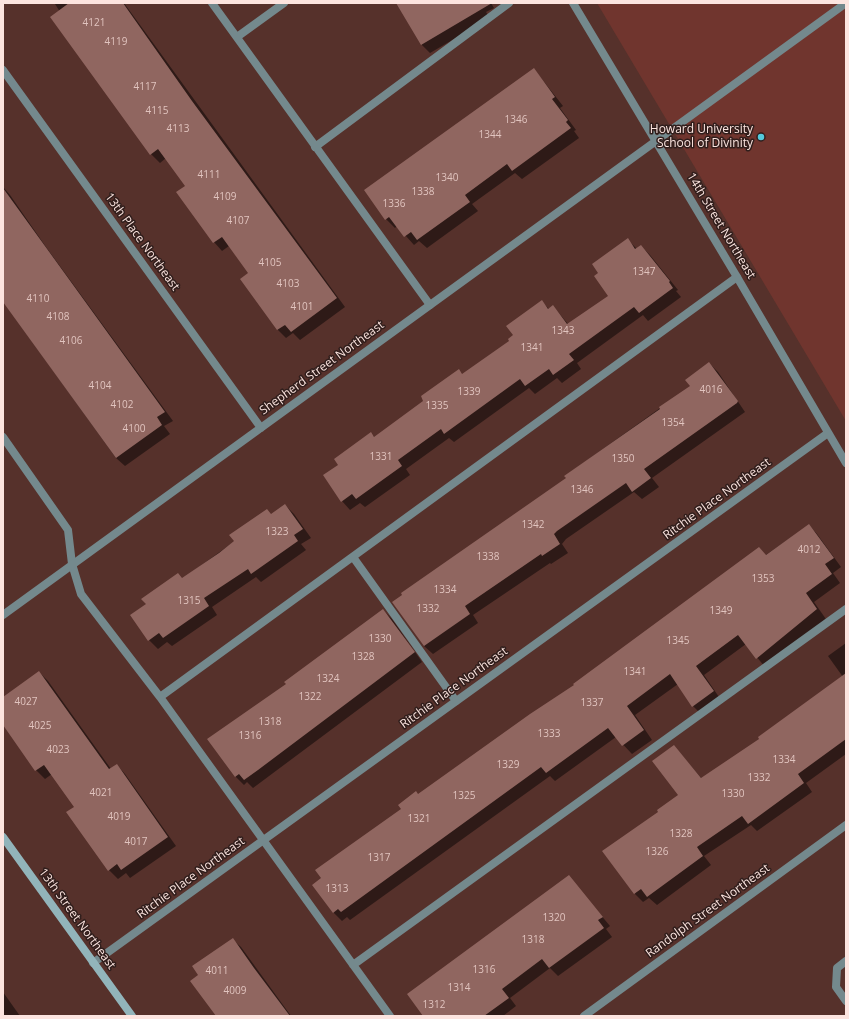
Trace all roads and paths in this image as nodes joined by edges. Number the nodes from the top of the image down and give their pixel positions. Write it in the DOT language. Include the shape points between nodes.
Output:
graph roads {
  1 [pos="212,3"];
  2 [pos="284,3"];
  3 [pos="510,3"];
  4 [pos="573,3"];
  5 [pos="846,3"];
  6 [pos="237,37"];
  7 [pos="3,70"];
  8 [pos="656,142"];
  9 [pos="315,146"];
  10 [pos="737,277"];
  11 [pos="430,305"];
  12 [pos="261,428"];
  13 [pos="828,433"];
  14 [pos="3,437"];
  15 [pos="846,463"];
  16 [pos="353,557"];
  17 [pos="72,564"];
  18 [pos="846,609"];
  19 [pos="3,615"];
  20 [pos="160,697"];
  21 [pos="456,701"];
  22 [pos="846,825"];
  23 [pos="3,837"];
  24 [pos="264,840"];
  25 [pos="846,961"];
  26 [pos="93,963"];
  27 [pos="353,965"];
  28 [pos="846,1001"];
  29 [pos="132,1016"];
  30 [pos="390,1016"];
  31 [pos="584,1016"];
  1 -- 6 [label="street"];
  2 -- 6 [label="street"];
  3 -- 9 [label="street"];
  4 -- 8 [label="street, 14th Street Northeast"];
  5 -- 8 [label="street, Shepherd Street Northeast"];
  6 -- 9 [label="street"];
  7 -- 12 [label="street, 13th Place Northeast"];
  8 -- 10 [label="street, 14th Street Northeast"];
  8 -- 11 [label="street, Shepherd Street Northeast"];
  9 -- 11 [label="street"];
  10 -- 13 [label="street, 14th Street Northeast"];
  10 -- 16 [label="street"];
  11 -- 12 [label="street, Shepherd Street Northeast"];
  12 -- 17 [label="street, Shepherd Street Northeast"];
  13 -- 15 [label="street, 14th Street Northeast"];
  13 -- 21 [label="street, Ritchie Place Northeast"];
  14 -- 17 [label="street" via="68,530"];
  16 -- 20 [label="street"];
  16 -- 21 [label="street"];
  17 -- 19 [label="street, Shepherd Street Northeast"];
  17 -- 20 [label="street" via="82,594"];
  18 -- 27 [label="street"];
  20 -- 24 [label="street"];
  21 -- 24 [label="street, Ritchie Place Northeast"];
  22 -- 31 [label="street, Randolph Street Northeast"];
  23 -- 26 [label="street, 13th Street Northeast"];
  24 -- 26 [label="street, Ritchie Place Northeast"];
  24 -- 27 [label="street"];
  25 -- 28 [label="street" via="837,968 836,987"];
  26 -- 29 [label="street, 13th Street Northeast"];
  27 -- 30 [label="street"];
}
